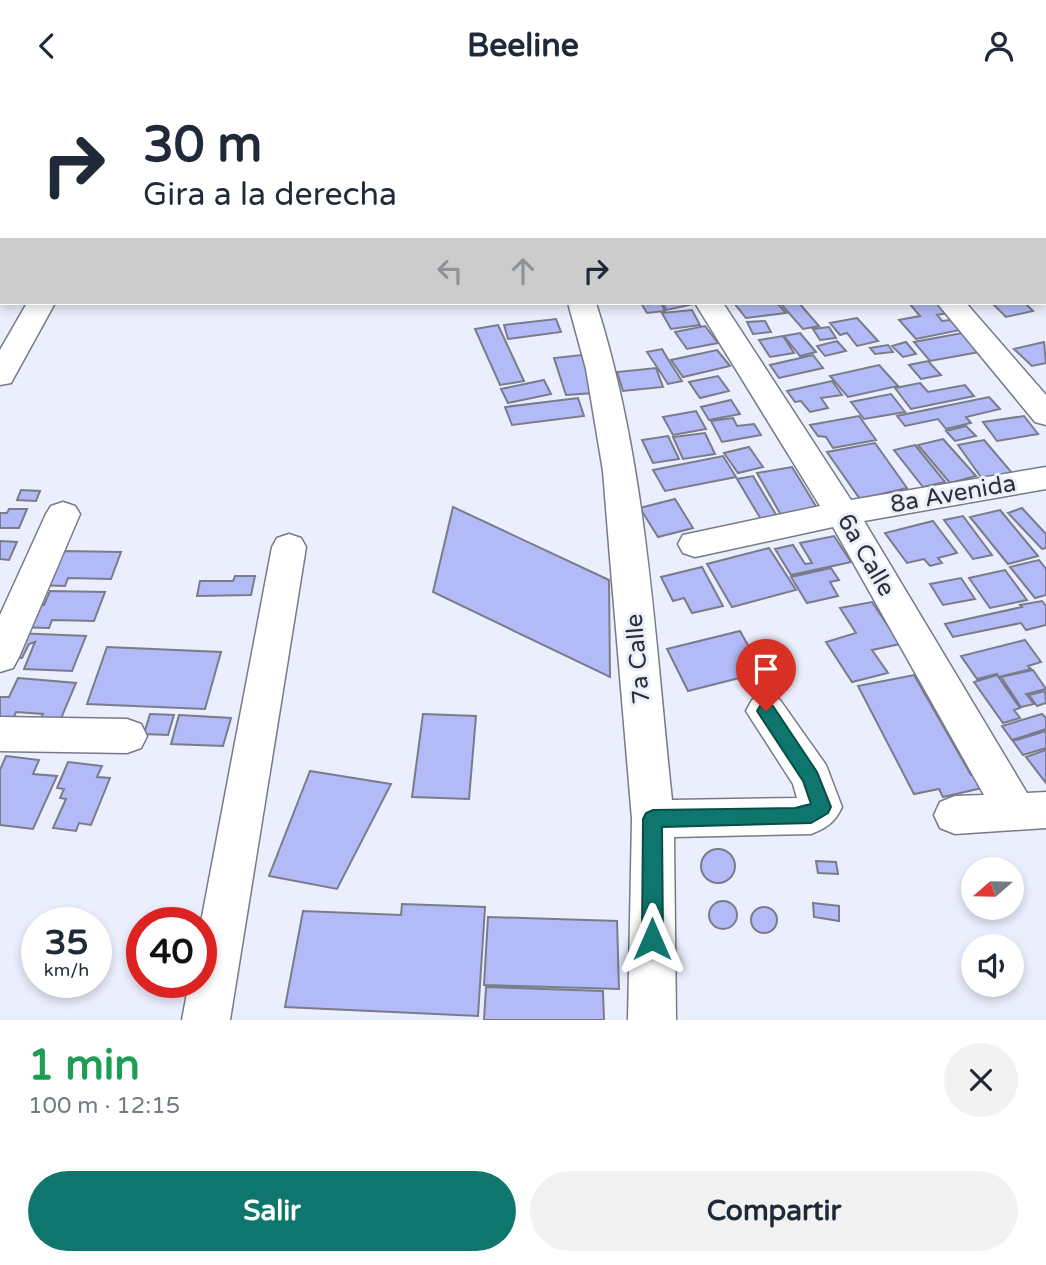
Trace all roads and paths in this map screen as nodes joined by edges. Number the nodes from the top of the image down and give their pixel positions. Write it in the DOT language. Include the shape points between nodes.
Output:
graph roads {
  1 [pos="40,305"];
  2 [pos="583,305"];
  3 [pos="710,305"];
  4 [pos="953,305"];
  5 [pos="0,376"];
  6 [pos="1046,415"];
  7 [pos="1046,478"];
  8 [pos="842,513"];
  9 [pos="63,514"];
  10 [pos="695,544"];
  11 [pos="289,547"];
  12 [pos="0,657"];
  13 [pos="766,711"];
  14 [pos="0,734"];
  15 [pos="127,736"];
  16 [pos="1031,811"];
  17 [pos="955,815"];
  18 [pos="653,819"];
  19 [pos="206,1020"];
  20 [pos="652,1020"];
  1 -- 5 [label="street"];
  2 -- 18 [label="street, 7a Calle" via="601,369 619,471"];
  3 -- 8 [label="street, 6a Calle"];
  4 -- 6 [label="street"];
  7 -- 8 [label="street, 8a Avenida"];
  8 -- 10 [label="street, 8a Avenida"];
  8 -- 16 [label="street, 6a Calle"];
  9 -- 12 [label="street"];
  11 -- 19 [label="street"];
  13 -- 18 [label="street" via="811,777 821,807 811,815 795,817"];
  14 -- 15 [label="street"];
  16 -- 17 [label="street"];
  18 -- 20 [label="street, 7a Calle"];
}
